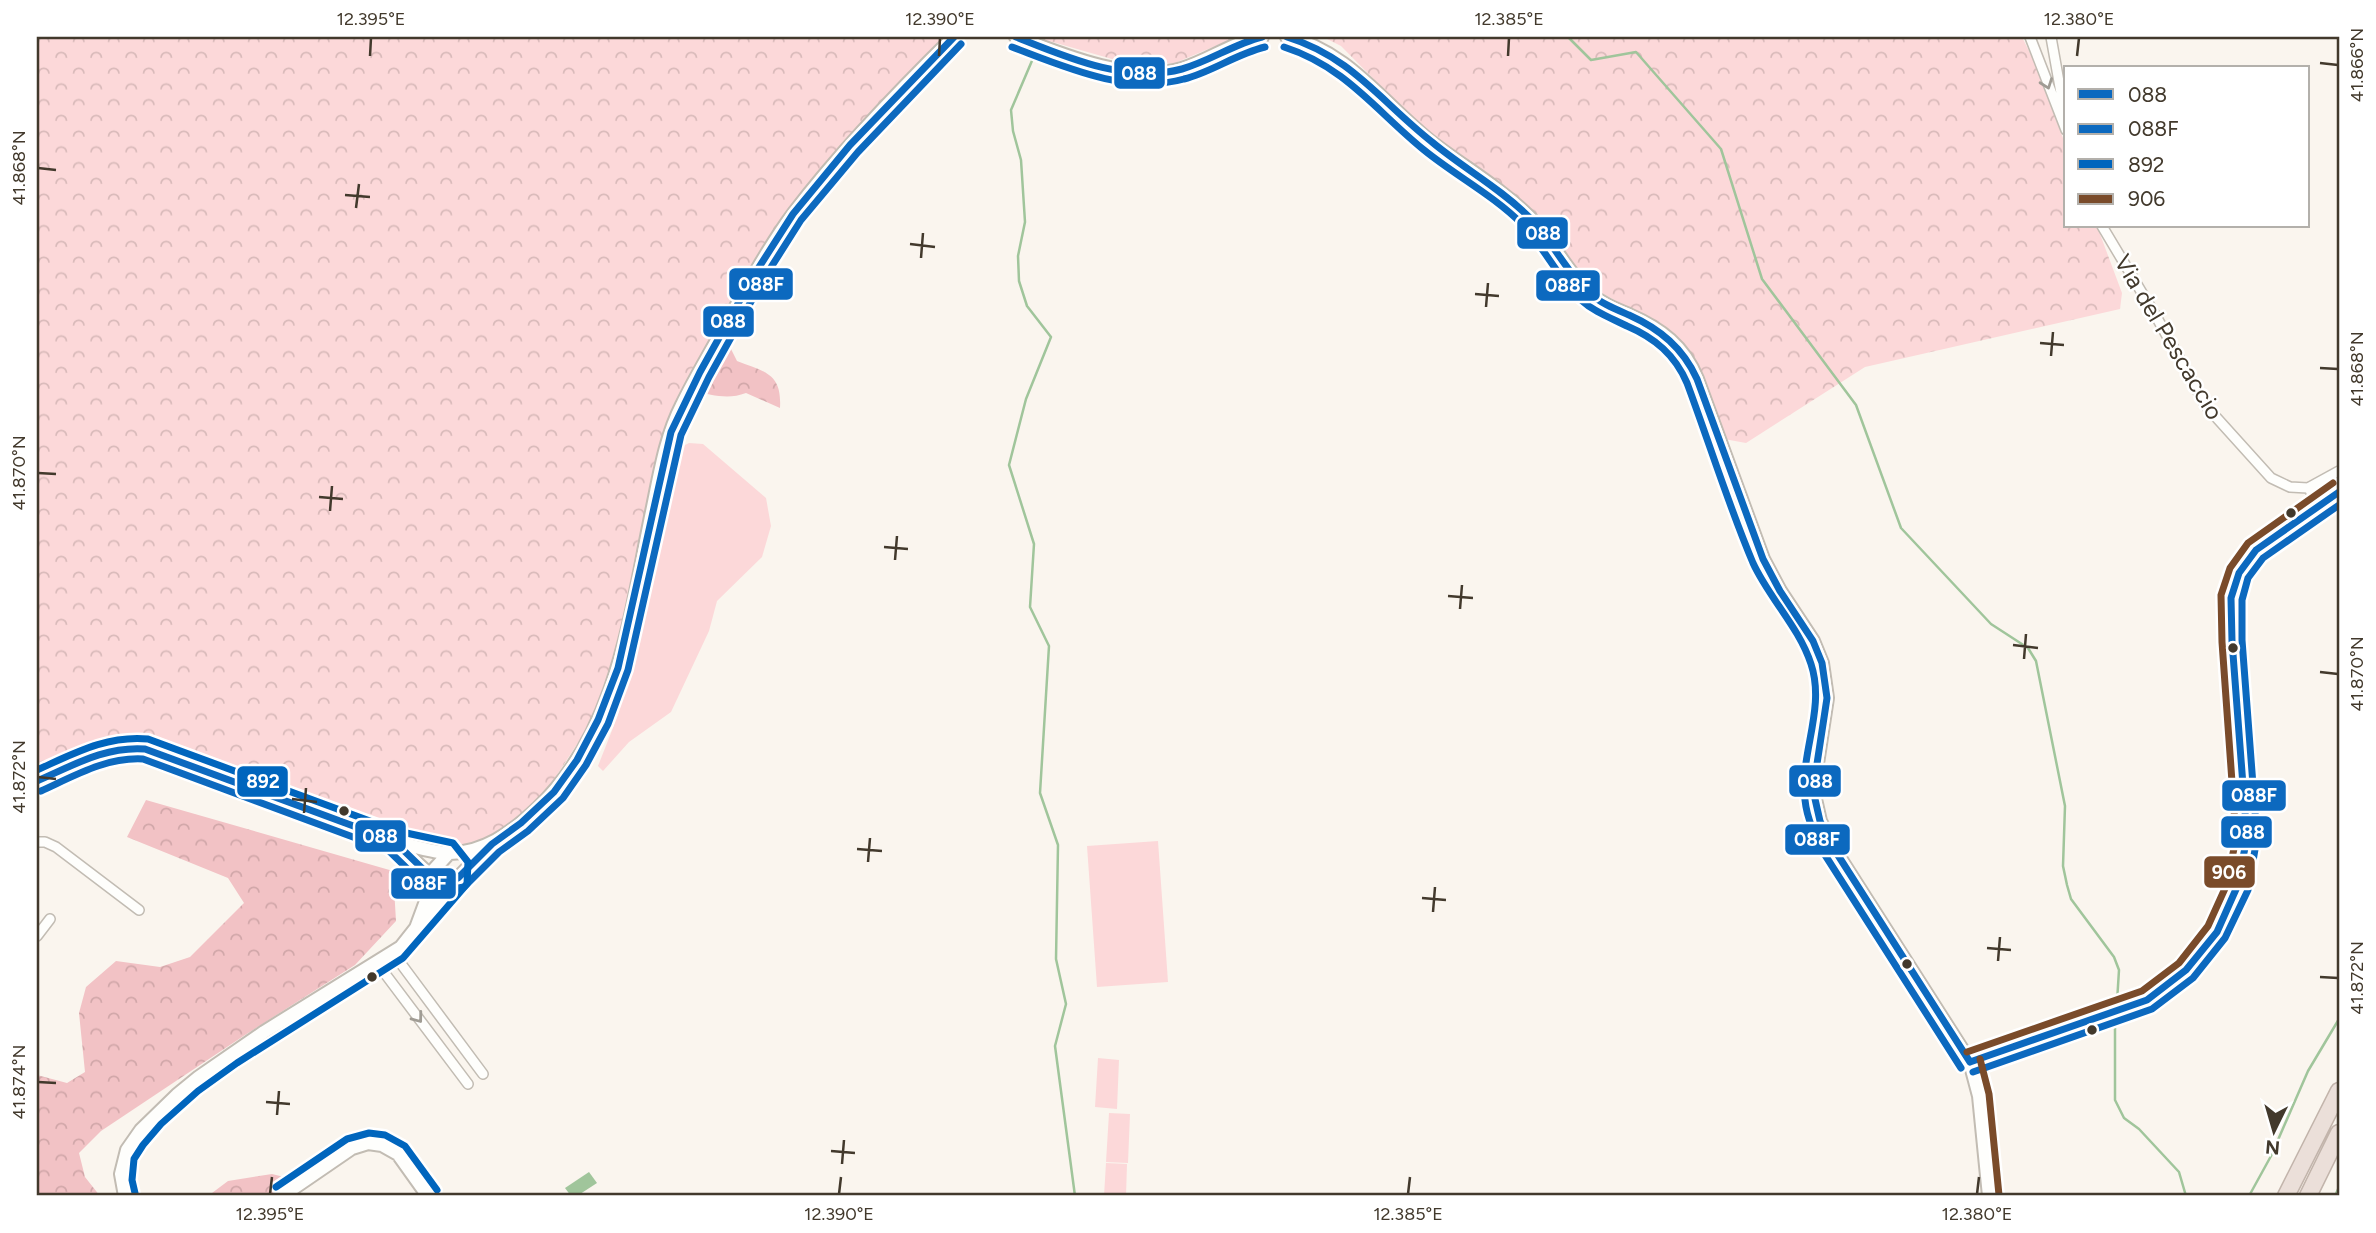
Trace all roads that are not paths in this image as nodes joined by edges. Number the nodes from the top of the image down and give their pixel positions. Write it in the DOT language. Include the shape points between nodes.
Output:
graph roads {
  1 [pos="954,37"];
  2 [pos="1016,37"];
  3 [pos="1262,37"];
  4 [pos="1287,37"];
  5 [pos="2030,37"];
  6 [pos="2051,37"];
  7 [pos="2064,110"];
  8 [pos="2064,126"];
  9 [pos="2103,228"];
  10 [pos="2339,471"];
  11 [pos="2308,488"];
  12 [pos="2339,492"];
  13 [pos="2321,505"];
  14 [pos="37,781"];
  15 [pos="394,841"];
  16 [pos="37,842"];
  17 [pos="492,844"];
  18 [pos="449,853"];
  19 [pos="429,875"];
  20 [pos="458,878"];
  21 [pos="139,909"];
  22 [pos="50,919"];
  23 [pos="416,928"];
  24 [pos="37,936"];
  25 [pos="393,953"];
  26 [pos="377,963"];
  27 [pos="1970,1062"];
  28 [pos="483,1074"];
  29 [pos="468,1084"];
  30 [pos="2339,1090"];
  31 [pos="2339,1133"];
  32 [pos="125,1196"];
  33 [pos="282,1196"];
  34 [pos="428,1196"];
  35 [pos="1989,1196"];
  36 [pos="2286,1196"];
  37 [pos="2308,1196"];
  1 -- 17 [label="street" via="811,192 742,297 671,432 618,668 598,720 562,782 535,811"];
  2 -- 3 [label="street" via="1121,69 1153,73 1183,69 1239,42"];
  4 -- 27 [label="street" via="1319,47 1353,71 1416,130 1529,217 1588,292 1661,331 1685,355 1763,559 1822,663 1827,698 1815,784 1821,825"];
  5 -- 8 [label="street, one-way"];
  6 -- 7 [label="street"];
  9 -- 11 [label="street, Via del Pescaccio" via="2211,412 2271,478 2290,487"];
  10 -- 11 [label="street"];
  11 -- 13 [label="street"];
  12 -- 13 [label="street"];
  13 -- 27 [label="street" via="2256,550 2239,573 2231,598 2247,838 2234,899 2214,937 2192,966 2157,995"];
  14 -- 15 [label="street" via="111,751 145,750"];
  15 -- 18 [label="street"];
  15 -- 19 [label="street"];
  16 -- 21 [label="street" via="56,847"];
  17 -- 18 [label="street"];
  17 -- 20 [label="street"];
  18 -- 19 [label="street"];
  18 -- 20 [label="street" via="457,864"];
  19 -- 20 [label="street" via="444,881"];
  19 -- 23 [label="street"];
  20 -- 23 [label="street"];
  22 -- 24 [label="street"];
  23 -- 25 [label="street"];
  25 -- 26 [label="street"];
  25 -- 28 [label="street"];
  26 -- 29 [label="street, one-way"];
  26 -- 32 [label="street" via="264,1032 177,1095 127,1150 121,1174"];
  27 -- 35 [label="street" via="1980,1107"];
  30 -- 36 [label="highway"];
  31 -- 37 [label="highway"];
  33 -- 34 [label="street" via="352,1148 368,1143 395,1152"];
}
